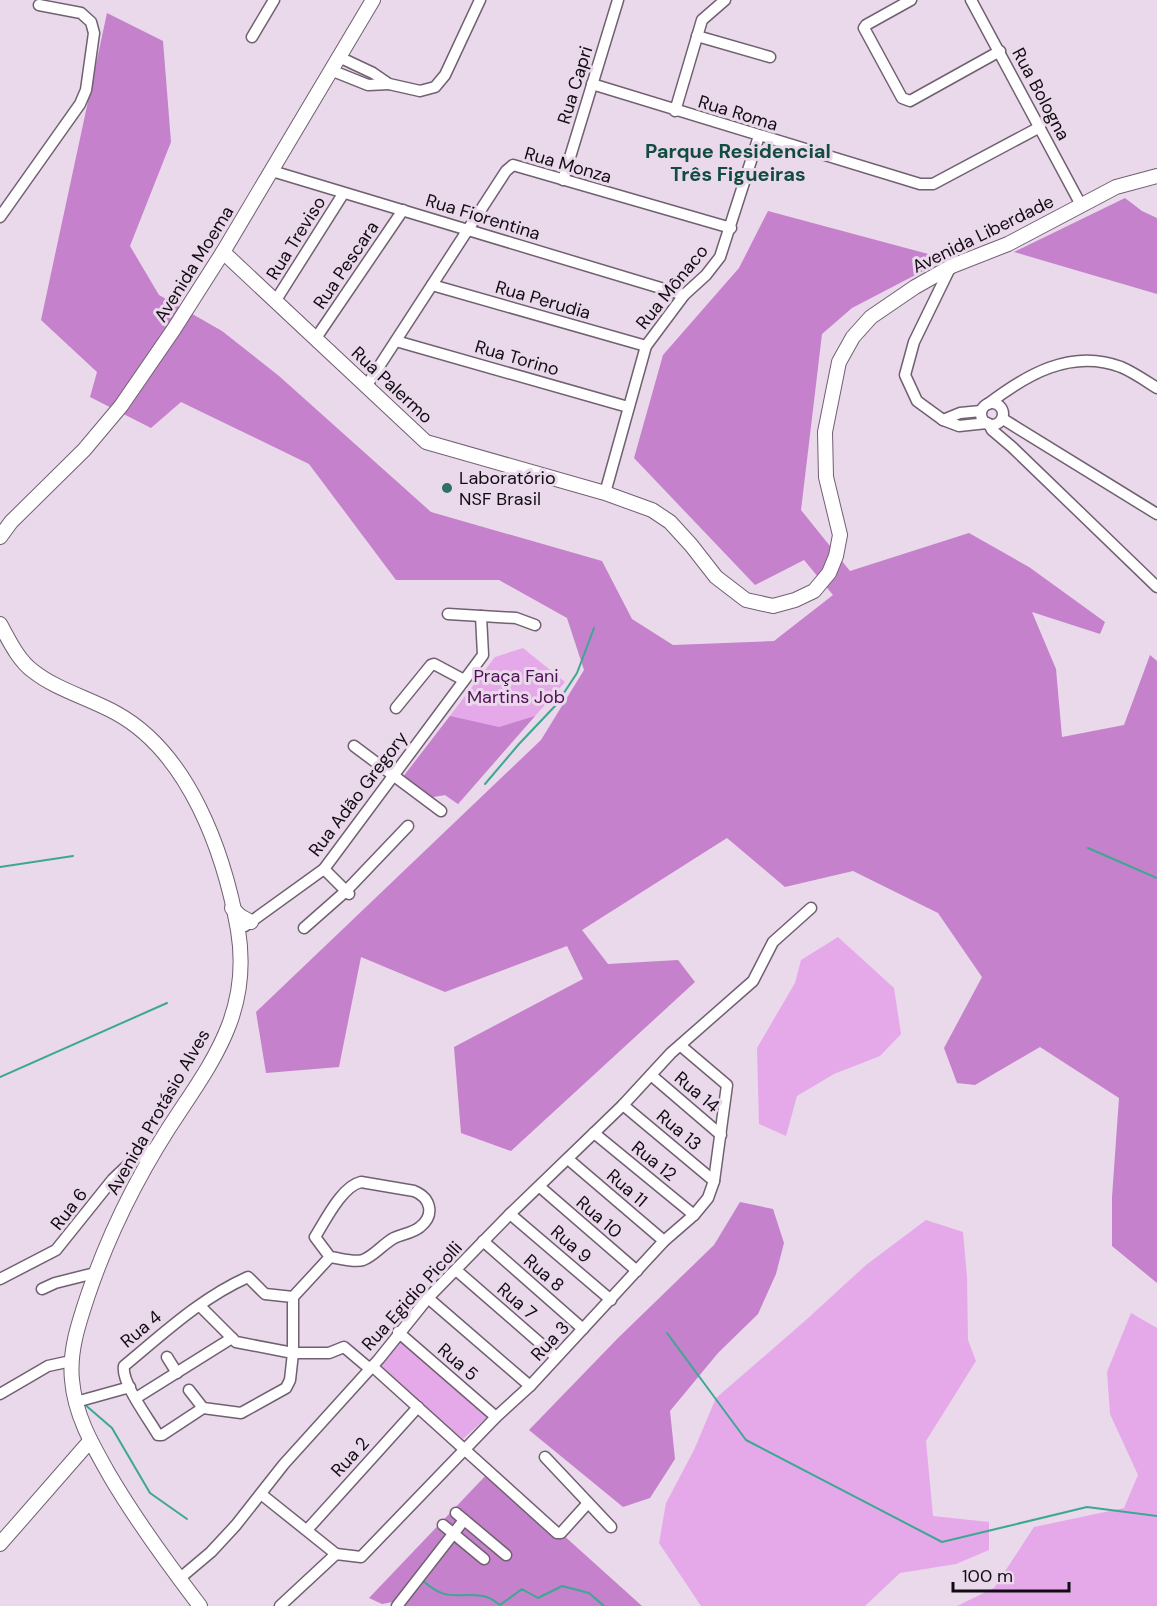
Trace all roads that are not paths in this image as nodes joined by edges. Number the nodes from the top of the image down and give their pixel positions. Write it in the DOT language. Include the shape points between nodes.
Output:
graph roads {
  1 [pos="274,0"];
  2 [pos="373,0"];
  3 [pos="480,0"];
  4 [pos="618,0"];
  5 [pos="724,0"];
  6 [pos="911,0"];
  7 [pos="971,0"];
  8 [pos="39,4"];
  9 [pos="697,36"];
  10 [pos="252,37"];
  11 [pos="1000,51"];
  12 [pos="339,57"];
  13 [pos="770,57"];
  14 [pos="333,71"];
  15 [pos="389,84"];
  16 [pos="592,84"];
  17 [pos="675,111"];
  18 [pos="1040,127"];
  19 [pos="759,136"];
  20 [pos="272,171"];
  21 [pos="1157,176"];
  22 [pos="563,180"];
  23 [pos="343,194"];
  24 [pos="1081,205"];
  25 [pos="403,210"];
  26 [pos="0,217"];
  27 [pos="730,228"];
  28 [pos="468,230"];
  29 [pos="223,252"];
  30 [pos="952,266"];
  31 [pos="432,285"];
  32 [pos="684,295"];
  33 [pos="276,300"];
  34 [pos="316,338"];
  35 [pos="396,341"];
  36 [pos="646,346"];
  37 [pos="367,386"];
  38 [pos="1011,386"];
  39 [pos="1157,388"];
  40 [pos="628,407"];
  41 [pos="984,407"];
  42 [pos="1002,414"];
  43 [pos="943,420"];
  44 [pos="988,423"];
  45 [pos="1034,437"];
  46 [pos="1011,446"];
  47 [pos="605,494"];
  48 [pos="1157,514"];
  49 [pos="6,522"];
  50 [pos="0,537"];
  51 [pos="1157,587"];
  52 [pos="448,614"];
  53 [pos="481,616"];
  54 [pos="0,624"];
  55 [pos="535,625"];
  56 [pos="464,680"];
  57 [pos="396,708"];
  58 [pos="354,746"];
  59 [pos="394,777"];
  60 [pos="441,811"];
  61 [pos="408,826"];
  62 [pos="324,868"];
  63 [pos="348,893"];
  64 [pos="232,908"];
  65 [pos="811,908"];
  66 [pos="251,922"];
  67 [pos="304,928"];
  68 [pos="238,931"];
  69 [pos="681,1046"];
  70 [pos="651,1075"];
  71 [pos="623,1106"];
  72 [pos="594,1133"];
  73 [pos="721,1135"];
  74 [pos="155,1148"];
  75 [pos="568,1159"];
  76 [pos="714,1181"];
  77 [pos="540,1187"];
  78 [pos="510,1214"];
  79 [pos="694,1215"];
  80 [pos="483,1241"];
  81 [pos="664,1241"];
  82 [pos="330,1257"];
  83 [pos="456,1270"];
  84 [pos="637,1271"];
  85 [pos="95,1273"];
  86 [pos="0,1279"];
  87 [pos="42,1289"];
  88 [pos="293,1297"];
  89 [pos="428,1298"];
  90 [pos="611,1300"];
  91 [pos="200,1306"];
  92 [pos="583,1329"];
  93 [pos="398,1332"];
  94 [pos="231,1338"];
  95 [pos="293,1353"];
  96 [pos="167,1357"];
  97 [pos="556,1357"];
  98 [pos="71,1360"];
  99 [pos="371,1368"];
  100 [pos="177,1373"];
  101 [pos="530,1386"];
  102 [pos="130,1387"];
  103 [pos="189,1389"];
  104 [pos="0,1394"];
  105 [pos="136,1398"];
  106 [pos="76,1402"];
  107 [pos="418,1407"];
  108 [pos="203,1408"];
  109 [pos="496,1417"];
  110 [pos="90,1441"];
  111 [pos="464,1449"];
  112 [pos="545,1457"];
  113 [pos="261,1494"];
  114 [pos="588,1503"];
  115 [pos="443,1525"];
  116 [pos="611,1527"];
  117 [pos="307,1530"];
  118 [pos="453,1533"];
  119 [pos="0,1544"];
  120 [pos="336,1554"];
  121 [pos="506,1555"];
  122 [pos="484,1559"];
  123 [pos="179,1579"];
  124 [pos="200,1606"];
  125 [pos="280,1606"];
  126 [pos="396,1606"];
  1 -- 10 [label="street"];
  2 -- 12 [label="main road, Avenida Moema"];
  3 -- 15 [label="street" via="445,75 435,87 420,91"];
  4 -- 16 [label="street, Rua Capri"];
  5 -- 9 [label="street" via="704,17"];
  6 -- 11 [label="street" via="864,28 902,98 910,101"];
  7 -- 11 [label="street, Rua Bologna"];
  8 -- 26 [label="street" via="81,13 91,22 94,33 86,90"];
  9 -- 13 [label="street"];
  9 -- 17 [label="street"];
  11 -- 18 [label="street, Rua Bologna"];
  12 -- 14 [label="main road, Avenida Moema"];
  12 -- 15 [label="street"];
  14 -- 15 [label="street" via="368,85"];
  14 -- 20 [label="main road, Avenida Moema"];
  16 -- 17 [label="street, Rua Roma"];
  16 -- 22 [label="street, Rua Capri"];
  17 -- 19 [label="street, Rua Roma"];
  18 -- 19 [label="street, Rua Roma" via="928,185"];
  18 -- 24 [label="street, Rua Bologna"];
  19 -- 27 [label="street, Rua Mônaco"];
  20 -- 23 [label="street, Rua Fiorentina"];
  20 -- 29 [label="main road, Avenida Moema"];
  21 -- 24 [label="main road, Avenida Liberdade" via="1116,187"];
  22 -- 27 [label="street, Rua Monza"];
  22 -- 28 [label="street, Rua Monza" via="509,167"];
  23 -- 25 [label="street, Rua Fiorentina"];
  23 -- 33 [label="street, Rua Treviso"];
  24 -- 30 [label="main road, Avenida Liberdade" via="1008,244"];
  25 -- 28 [label="street, Rua Fiorentina"];
  25 -- 34 [label="street, Rua Pescara"];
  27 -- 32 [label="street, Rua Mônaco" via="720,257"];
  28 -- 31 [label="street, Rua Monza"];
  28 -- 32 [label="street, Rua Fiorentina"];
  29 -- 33 [label="main road, Rua Palermo"];
  29 -- 49 [label="main road, Avenida Moema" via="121,406 84,450"];
  30 -- 43 [label="street" via="914,342 905,375 917,401"];
  30 -- 47 [label="main road, Avenida Liberdade" via="871,317 853,337 839,362 825,432 826,477 840,535 829,573 814,591 773,606 746,600 716,577 670,522 652,510"];
  31 -- 35 [label="street, Rua Monza"];
  31 -- 36 [label="street, Rua Perudia"];
  32 -- 36 [label="street, Rua Mônaco"];
  33 -- 34 [label="main road, Rua Palermo"];
  34 -- 37 [label="main road, Rua Palermo"];
  35 -- 37 [label="street, Rua Monza"];
  35 -- 40 [label="street, Rua Torino"];
  36 -- 40 [label="street, Rua Mônaco"];
  37 -- 47 [label="main road, Rua Palermo" via="426,442"];
  38 -- 39 [label="street" via="1041,369 1068,362 1096,361 1120,367"];
  38 -- 41 [label="street"];
  38 -- 42 [label="street"];
  40 -- 47 [label="street, Rua Mônaco"];
  41 -- 42 [label="street" via="994,403"];
  41 -- 43 [label="street"];
  41 -- 44 [label="street" via="982,418"];
  42 -- 44 [label="street" via="999,422"];
  42 -- 45 [label="street"];
  42 -- 46 [label="street"];
  43 -- 44 [label="street" via="959,426"];
  44 -- 46 [label="street"];
  45 -- 46 [label="street" via="1023,438"];
  45 -- 48 [label="street"];
  46 -- 51 [label="street"];
  49 -- 50 [label="main road, Avenida Moema"];
  52 -- 53 [label="street"];
  53 -- 55 [label="street" via="516,618"];
  53 -- 56 [label="street, Rua Adão Gregory" via="483,655"];
  54 -- 64 [label="main road, Avenida Protásio Alves" via="30,670 118,713 166,753 202,813"];
  56 -- 57 [label="street" via="431,665"];
  56 -- 59 [label="street, Rua Adão Gregory"];
  58 -- 59 [label="street"];
  59 -- 60 [label="street"];
  59 -- 62 [label="street, Rua Adão Gregory"];
  61 -- 63 [label="street"];
  62 -- 63 [label="street"];
  62 -- 66 [label="street, Rua Adão Gregory"];
  63 -- 67 [label="street"];
  64 -- 66 [label="main road"];
  64 -- 68 [label="main road, Avenida Protásio Alves"];
  65 -- 69 [label="street, Rua Egidio Picolli" via="773,942 753,981"];
  66 -- 68 [label="street, Rua Adão Gregory"];
  68 -- 74 [label="main road, Avenida Protásio Alves" via="240,972 235,1011 211,1065"];
  69 -- 70 [label="street, Rua Egidio Picolli"];
  69 -- 73 [label="street, Rua 3" via="728,1085"];
  70 -- 71 [label="street, Rua Egidio Picolli"];
  70 -- 73 [label="street, Rua 14"];
  71 -- 72 [label="street, Rua Egidio Picolli"];
  71 -- 76 [label="street, Rua 13"];
  72 -- 75 [label="street, Rua Egidio Picolli"];
  72 -- 79 [label="street, Rua 12"];
  73 -- 76 [label="street, Rua 3"];
  74 -- 85 [label="main road, Avenida Protásio Alves" via="130,1192"];
  74 -- 86 [label="street, Rua 6" via="133,1160 113,1179 56,1250"];
  75 -- 77 [label="street, Rua Egidio Picolli"];
  75 -- 81 [label="street, Rua 11"];
  76 -- 79 [label="street, Rua 3" via="708,1198"];
  77 -- 78 [label="street, Rua Egidio Picolli"];
  77 -- 84 [label="street, Rua 10"];
  78 -- 80 [label="street, Rua Egidio Picolli"];
  78 -- 90 [label="street, Rua 9"];
  79 -- 81 [label="street, Rua 3"];
  80 -- 83 [label="street, Rua Egidio Picolli"];
  80 -- 92 [label="street, Rua 8"];
  81 -- 84 [label="street, Rua 3"];
  82 -- 82 [label="street" via="365,1259 418,1228 430,1205 414,1191 361,1182 353,1185 338,1200 315,1236"];
  82 -- 88 [label="street"];
  83 -- 89 [label="street, Rua Egidio Picolli"];
  83 -- 97 [label="street, Rua 7"];
  84 -- 90 [label="street, Rua 3"];
  85 -- 87 [label="street"];
  85 -- 98 [label="main road, Avenida Protásio Alves" via="78,1322"];
  88 -- 91 [label="street" via="265,1294 248,1277"];
  88 -- 95 [label="street"];
  89 -- 93 [label="street, Rua Egidio Picolli"];
  89 -- 101 [label="street"];
  90 -- 92 [label="street, Rua 3"];
  91 -- 94 [label="street"];
  91 -- 102 [label="street, Rua 4" via="124,1366"];
  92 -- 97 [label="street, Rua 3"];
  93 -- 99 [label="street, Rua Egidio Picolli"];
  93 -- 109 [label="street, Rua 5"];
  94 -- 95 [label="street"];
  94 -- 100 [label="street"];
  95 -- 99 [label="street" via="329,1353 344,1347"];
  95 -- 108 [label="street" via="286,1388 241,1413"];
  96 -- 100 [label="street"];
  97 -- 101 [label="street, Rua 3"];
  98 -- 104 [label="street" via="48,1366"];
  98 -- 106 [label="main road, Avenida Protásio Alves"];
  99 -- 107 [label="street"];
  99 -- 113 [label="street, Rua Egidio Picolli"];
  100 -- 105 [label="street"];
  101 -- 109 [label="street, Rua 3"];
  102 -- 105 [label="street"];
  102 -- 106 [label="street"];
  103 -- 108 [label="street"];
  105 -- 108 [label="street" via="160,1436"];
  106 -- 110 [label="main road, Avenida Protásio Alves"];
  107 -- 111 [label="street"];
  107 -- 117 [label="street, Rua 2"];
  109 -- 111 [label="street, Rua 3"];
  110 -- 119 [label="main road"];
  110 -- 123 [label="main road, Avenida Protásio Alves"];
  111 -- 114 [label="street" via="557,1533"];
  111 -- 120 [label="street, Rua 3" via="361,1557"];
  112 -- 114 [label="street"];
  113 -- 117 [label="street"];
  113 -- 123 [label="street, Rua Egidio Picolli" via="211,1551"];
  114 -- 116 [label="street"];
  115 -- 118 [label="street"];
  117 -- 120 [label="street"];
  118 -- 121 [label="street" via="460,1516"];
  118 -- 122 [label="street"];
  118 -- 126 [label="street"];
  120 -- 125 [label="street"];
  123 -- 124 [label="main road, Avenida Protásio Alves"];
}
